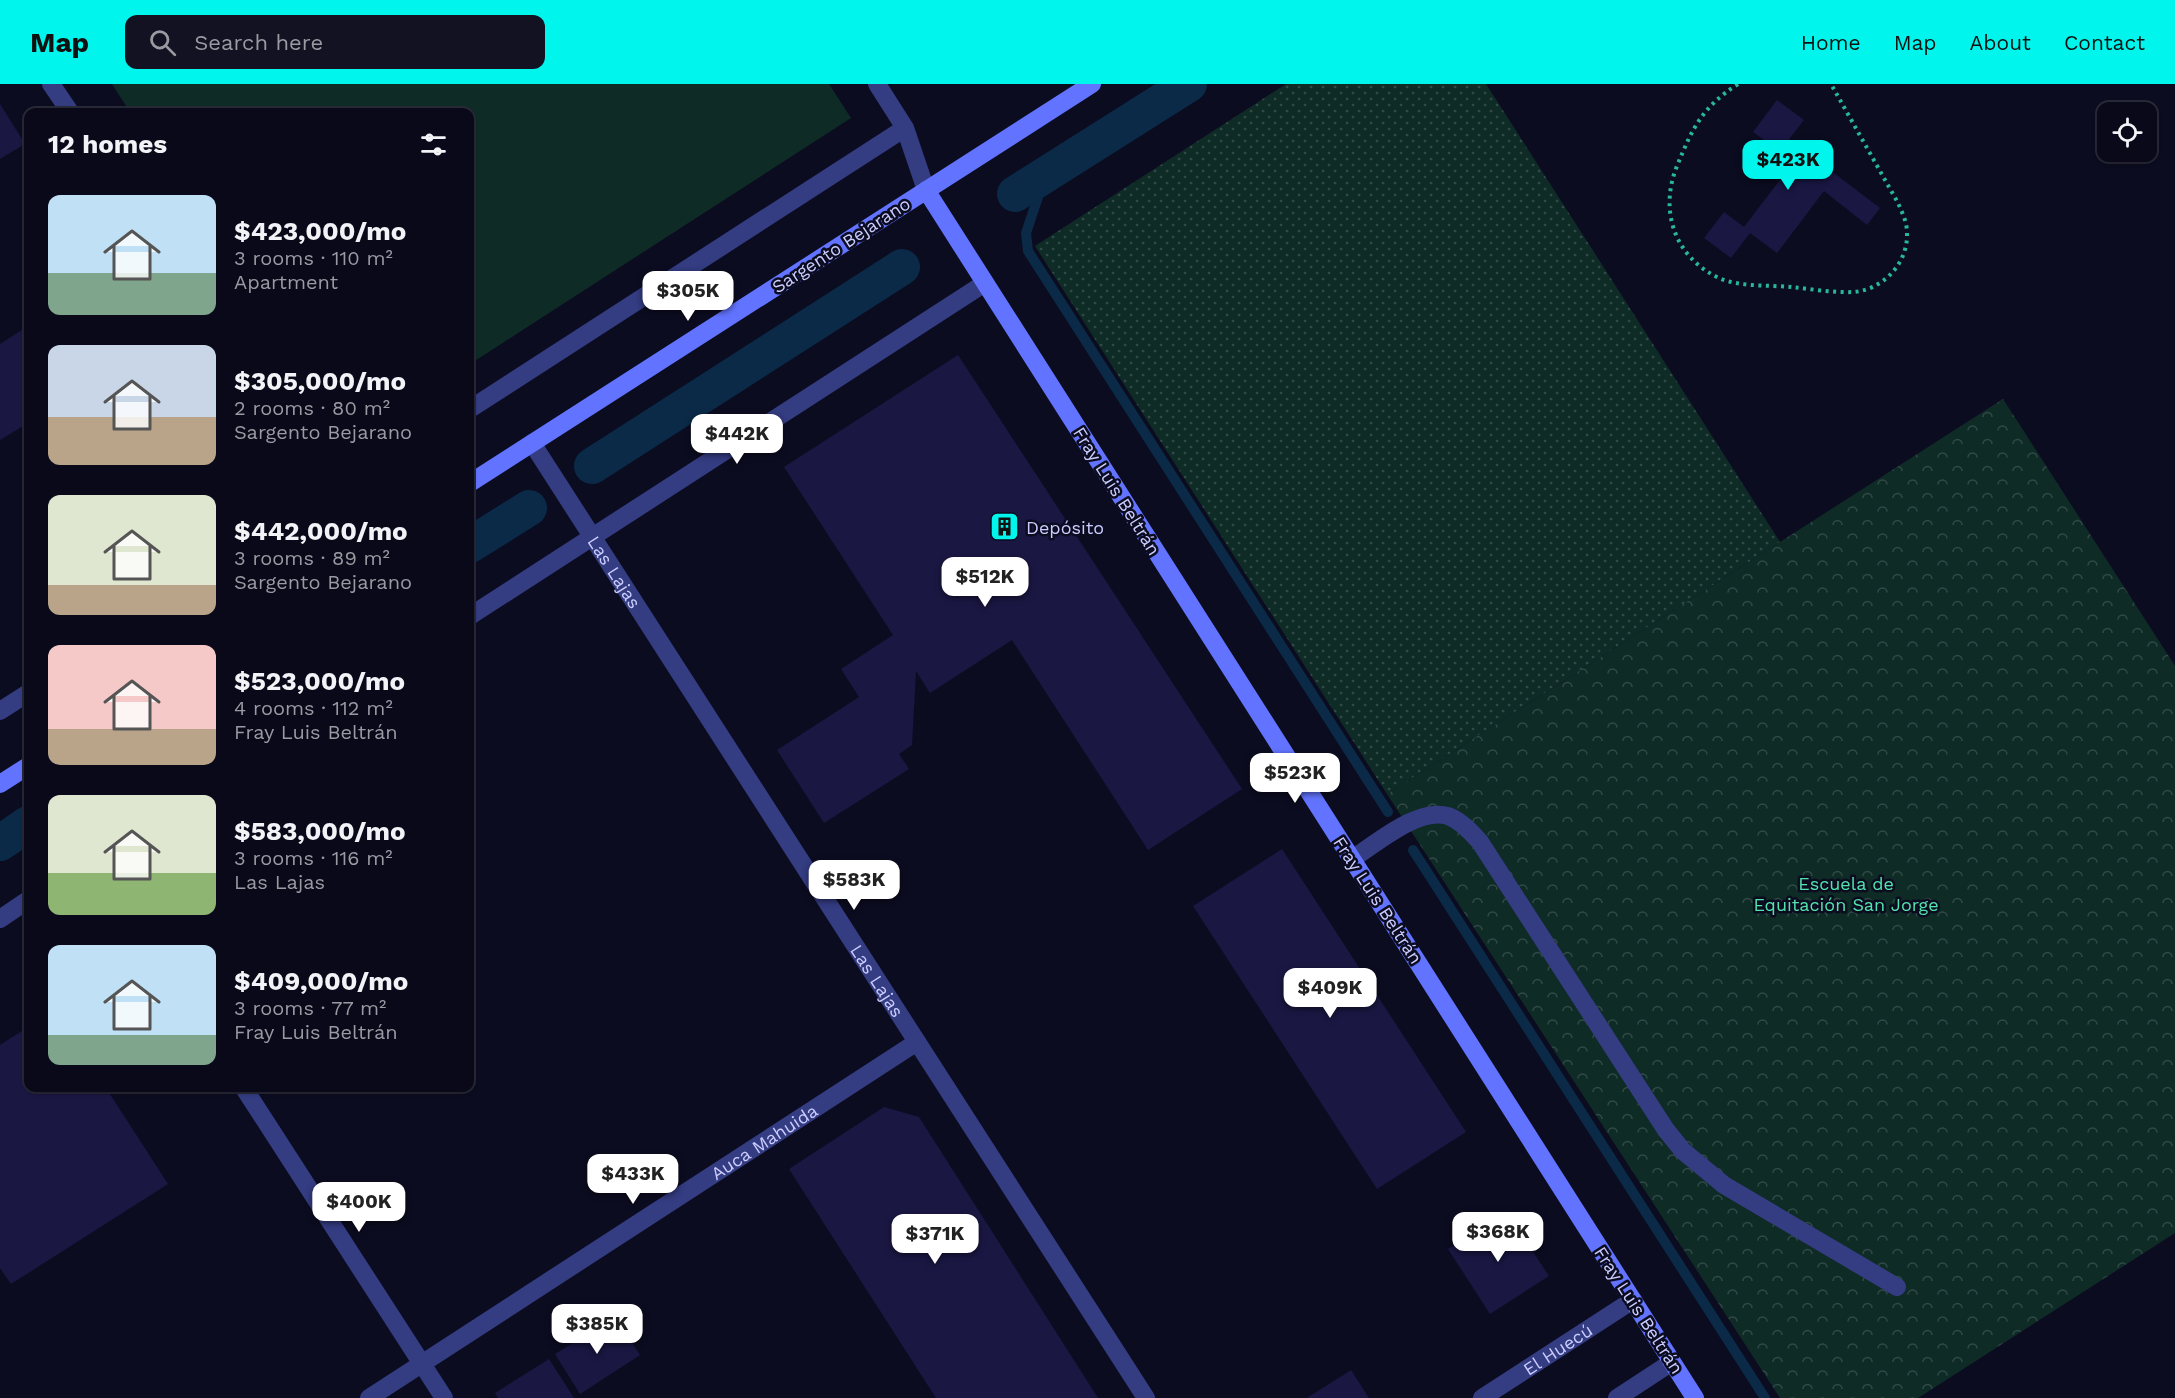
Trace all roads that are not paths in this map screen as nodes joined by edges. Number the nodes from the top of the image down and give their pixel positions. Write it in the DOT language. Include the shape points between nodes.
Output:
graph roads {
  1 [pos="51,84"];
  2 [pos="877,84"];
  3 [pos="1092,84"];
  4 [pos="67,108"];
  5 [pos="905,129"];
  6 [pos="926,190"];
  7 [pos="986,283"];
  8 [pos="474,406"];
  9 [pos="532,443"];
  10 [pos="474,480"];
  11 [pos="593,537"];
  12 [pos="474,613"];
  13 [pos="24,696"];
  14 [pos="0,711"];
  15 [pos="24,769"];
  16 [pos="0,784"];
  17 [pos="1352,859"];
  18 [pos="24,903"];
  19 [pos="0,919"];
  20 [pos="917,1042"];
  21 [pos="247,1092"];
  22 [pos="1897,1287"];
  23 [pos="1633,1300"];
  24 [pos="1672,1362"];
  25 [pos="422,1364"];
  26 [pos="369,1398"];
  27 [pos="444,1398"];
  28 [pos="1146,1398"];
  29 [pos="1482,1398"];
  30 [pos="1617,1398"];
  31 [pos="1695,1398"];
  1 -- 4 [label="street"];
  2 -- 5 [label="street"];
  3 -- 6 [label="street, Sargento Bejarano"];
  5 -- 6 [label="street"];
  5 -- 8 [label="street"];
  6 -- 7 [label="street, Fray Luis Beltrán"];
  6 -- 9 [label="street, Sargento Bejarano"];
  7 -- 11 [label="street"];
  7 -- 17 [label="street, Fray Luis Beltrán"];
  9 -- 10 [label="street, Sargento Bejarano"];
  9 -- 11 [label="street, Las Lajas"];
  11 -- 12 [label="street"];
  11 -- 20 [label="street, Las Lajas"];
  13 -- 14 [label="street"];
  15 -- 16 [label="street"];
  17 -- 22 [label="street" via="1419,818 1447,816 1460,822 1480,842 1666,1131 1683,1151 1724,1185"];
  17 -- 23 [label="street, Fray Luis Beltrán"];
  18 -- 19 [label="street"];
  20 -- 25 [label="street, Auca Mahuida"];
  20 -- 28 [label="street, Las Lajas"];
  21 -- 25 [label="street"];
  23 -- 24 [label="street, Fray Luis Beltrán"];
  23 -- 29 [label="street, El Huecú"];
  24 -- 30 [label="street"];
  24 -- 31 [label="street, Fray Luis Beltrán"];
  25 -- 26 [label="street, Auca Mahuida"];
  25 -- 27 [label="street"];
}
